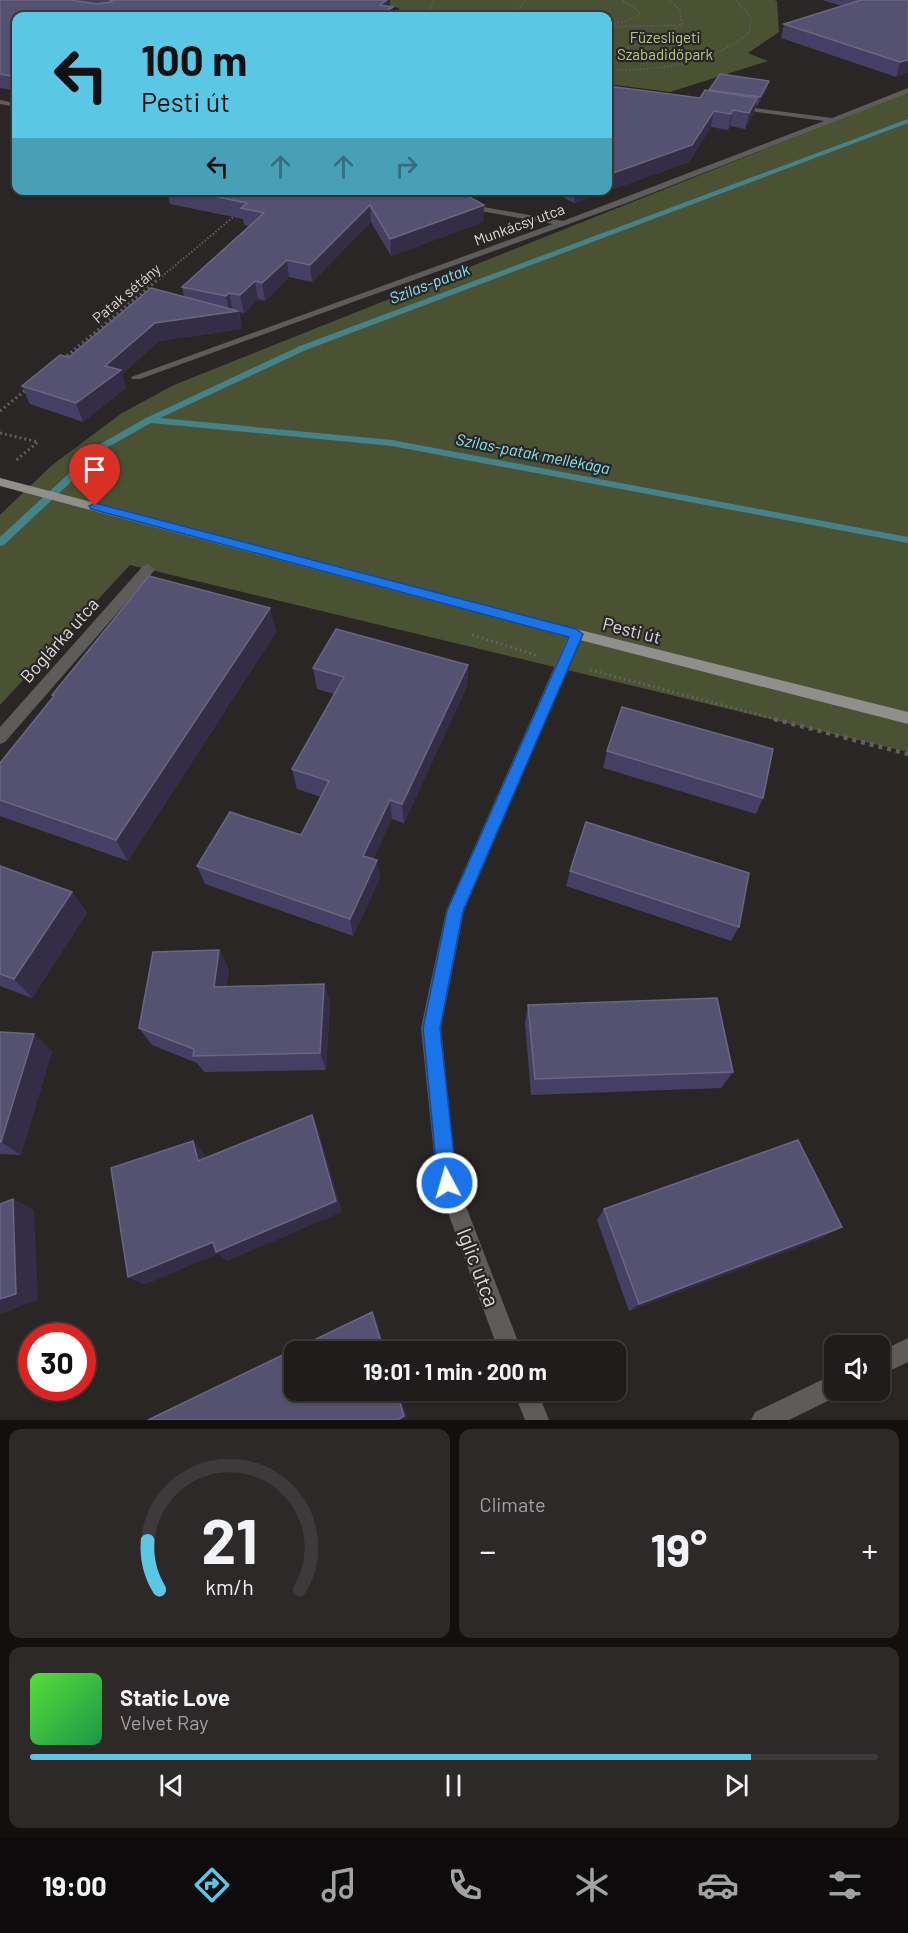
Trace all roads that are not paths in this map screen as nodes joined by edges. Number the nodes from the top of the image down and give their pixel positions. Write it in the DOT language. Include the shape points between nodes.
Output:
graph roads {
  1 [pos="908,90"];
  2 [pos="720,104"];
  3 [pos="833,121"];
  4 [pos="451,203"];
  5 [pos="562,223"];
  6 [pos="136,377"];
  7 [pos="6,483"];
  8 [pos="148,569"];
  9 [pos="576,634"];
  10 [pos="908,718"];
  11 [pos="0,738"];
  12 [pos="507,1341"];
  13 [pos="908,1350"];
  14 [pos="890,1359"];
  15 [pos="824,1391"];
  16 [pos="529,1401"];
  17 [pos="537,1420"];
  18 [pos="763,1420"];
  1 -- 3 [label="street, Munkácsy utca"];
  2 -- 3 [label="street"];
  3 -- 5 [label="street, Munkácsy utca"];
  4 -- 5 [label="street"];
  5 -- 6 [label="street, Munkácsy utca"];
  7 -- 9 [label="main road, Pesti út"];
  8 -- 11 [label="street, Boglárka utca"];
  9 -- 10 [label="main road, Pesti út"];
  9 -- 12 [label="street, Iglic utca" via="455,911 432,1028 447,1183"];
  13 -- 14 [label="street"];
  15 -- 18 [label="street"];
  16 -- 17 [label="street"];
}
